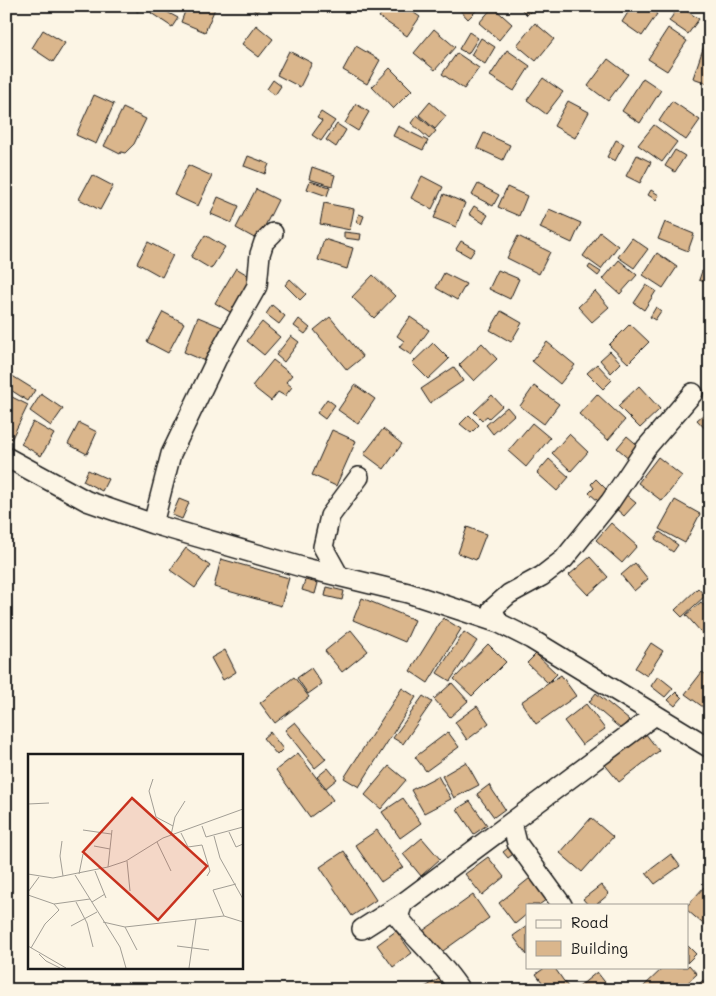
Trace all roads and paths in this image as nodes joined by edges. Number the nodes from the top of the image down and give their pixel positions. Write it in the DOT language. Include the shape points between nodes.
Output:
graph roads {
  1 [pos="273,232"];
  2 [pos="692,393"];
  3 [pos="10,463"];
  4 [pos="359,476"];
  5 [pos="153,524"];
  6 [pos="339,576"];
  7 [pos="499,623"];
  8 [pos="655,715"];
  9 [pos="710,748"];
  10 [pos="512,823"];
  11 [pos="403,903"];
  12 [pos="561,904"];
  13 [pos="362,929"];
  14 [pos="460,990"];
  1 -- 5 [label="street" via="264,242 260,254 257,286 221,350 171,454"];
  2 -- 7 [label="street" via="646,448 610,502 564,559 542,576 509,594 492,609"];
  3 -- 5 [label="street" via="87,501"];
  4 -- 6 [label="street" via="330,516 323,547"];
  5 -- 6 [label="street"];
  6 -- 7 [label="street" via="408,593"];
  7 -- 8 [label="street"];
  8 -- 9 [label="street"];
  8 -- 10 [label="street"];
  10 -- 11 [label="street"];
  10 -- 12 [label="street" via="516,843"];
  11 -- 13 [label="street"];
  11 -- 14 [label="street" via="398,917 449,973"];
}
